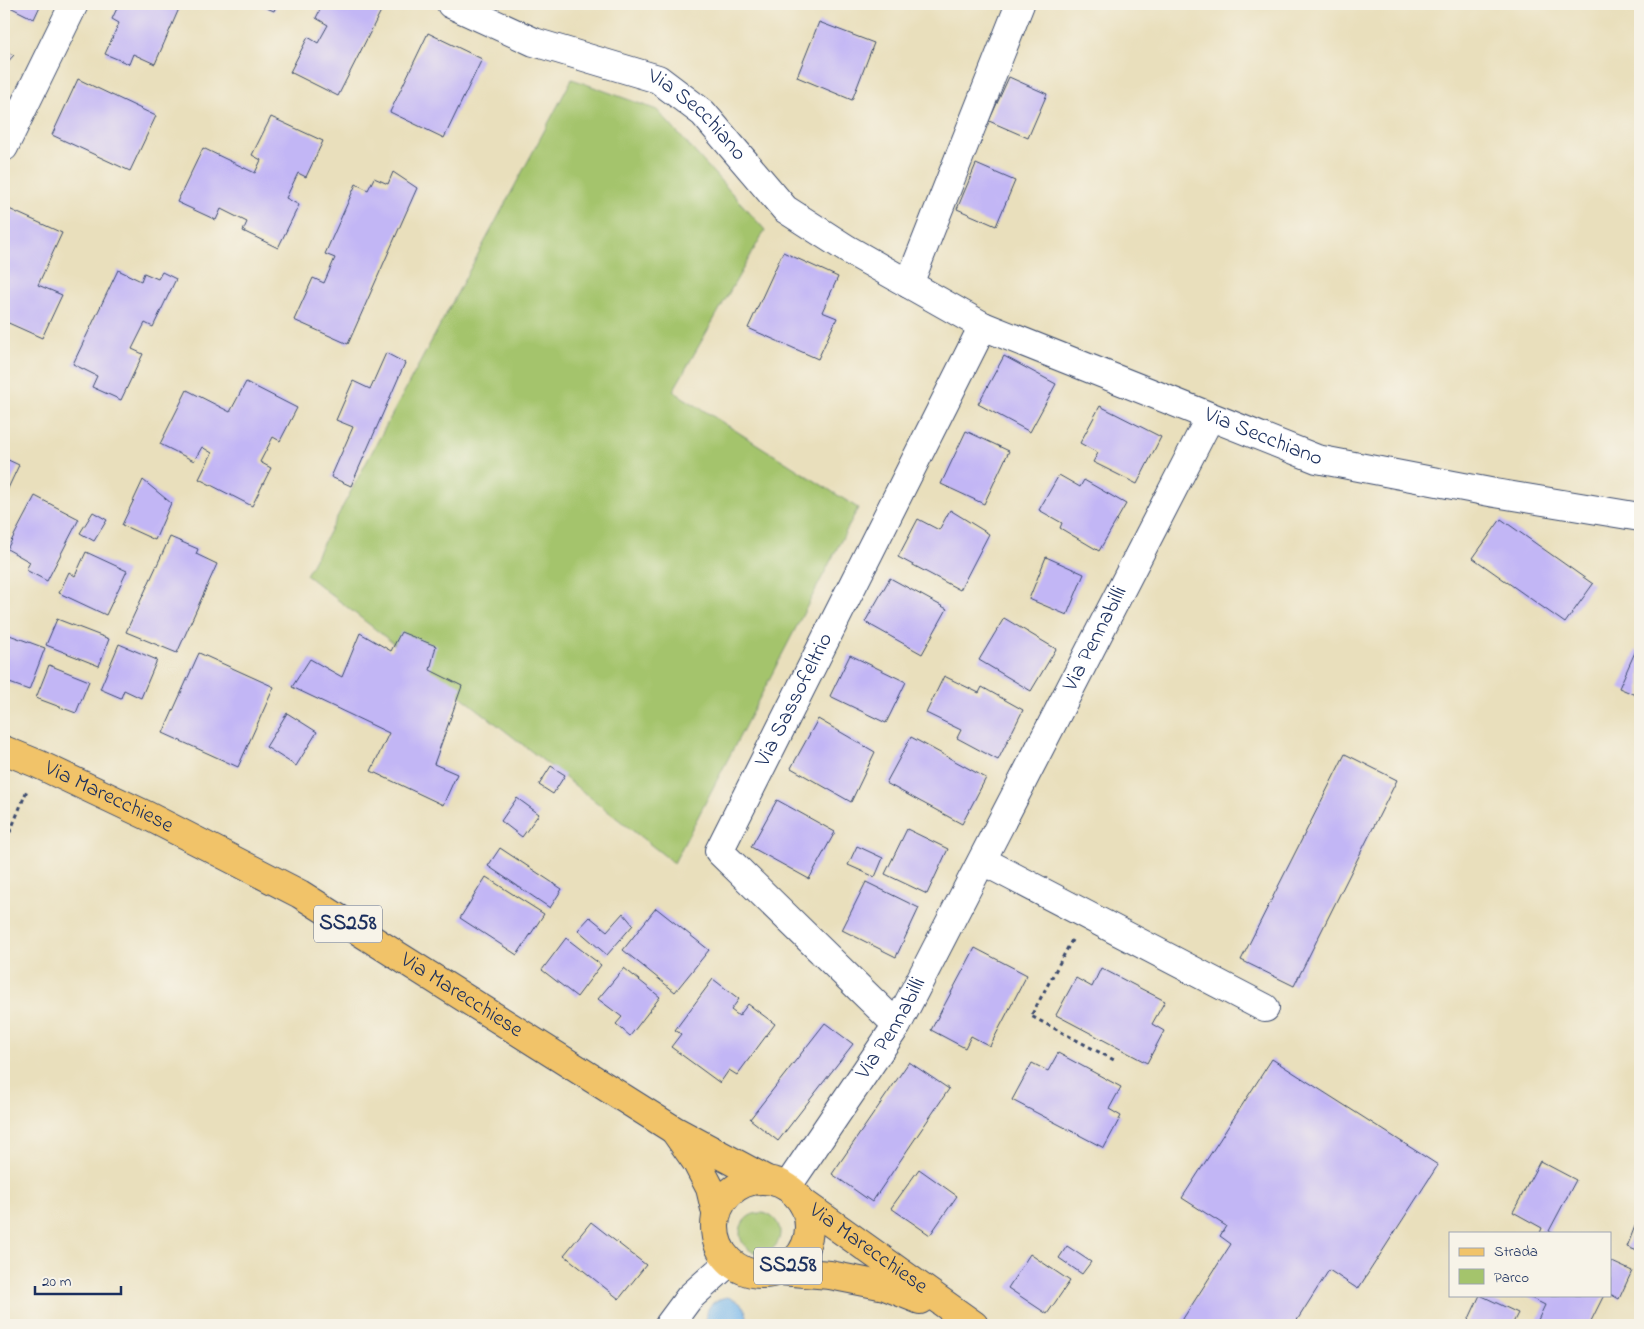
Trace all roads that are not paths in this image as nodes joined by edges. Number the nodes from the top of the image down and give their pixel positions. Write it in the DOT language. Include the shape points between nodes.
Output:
graph roads {
  1 [pos="74,4"];
  2 [pos="451,4"];
  3 [pos="1020,4"];
  4 [pos="4,147"];
  5 [pos="909,284"];
  6 [pos="984,326"];
  7 [pos="1210,417"];
  8 [pos="1640,516"];
  9 [pos="4,750"];
  10 [pos="983,861"];
  11 [pos="1264,1008"];
  12 [pos="897,1025"];
  13 [pos="674,1130"];
  14 [pos="785,1189"];
  15 [pos="716,1213"];
  16 [pos="730,1262"];
  17 [pos="780,1271"];
  18 [pos="966,1320"];
  19 [pos="669,1325"];
  1 -- 4 [label="street"];
  2 -- 5 [label="street, Via Secchiano" via="534,42 658,80 703,113 785,209"];
  3 -- 5 [label="street"];
  5 -- 6 [label="street, Via Secchiano"];
  6 -- 7 [label="street, Via Secchiano"];
  6 -- 12 [label="street, Via Sassofeltrio" via="719,851"];
  7 -- 8 [label="street, Via Secchiano" via="1317,459"];
  7 -- 10 [label="street, Via Pennabilli"];
  9 -- 13 [label="main road, Via Marecchiese / SS258" via="148,816 300,894"];
  10 -- 11 [label="street"];
  10 -- 12 [label="street, Via Pennabilli"];
  12 -- 14 [label="street, Via Pennabilli"];
  13 -- 14 [label="main road, Via Marecchiese / SS258"];
  13 -- 15 [label="main road, Via Marecchiese / SS258" via="706,1180"];
  14 -- 15 [label="main road" via="751,1181 736,1187 724,1198"];
  14 -- 17 [label="main road, Via Marecchiese / SS258" via="808,1214 809,1228 808,1241 801,1254"];
  14 -- 18 [label="main road, Via Marecchiese / SS258"];
  15 -- 16 [label="main road, Via Marecchiese / SS258" via="716,1239"];
  16 -- 17 [label="main road, Via Marecchiese / SS258" via="740,1270 754,1274"];
  16 -- 19 [label="street" via="689,1298"];
  17 -- 18 [label="main road, Via Marecchiese / SS258" via="830,1274 885,1286"];
}
